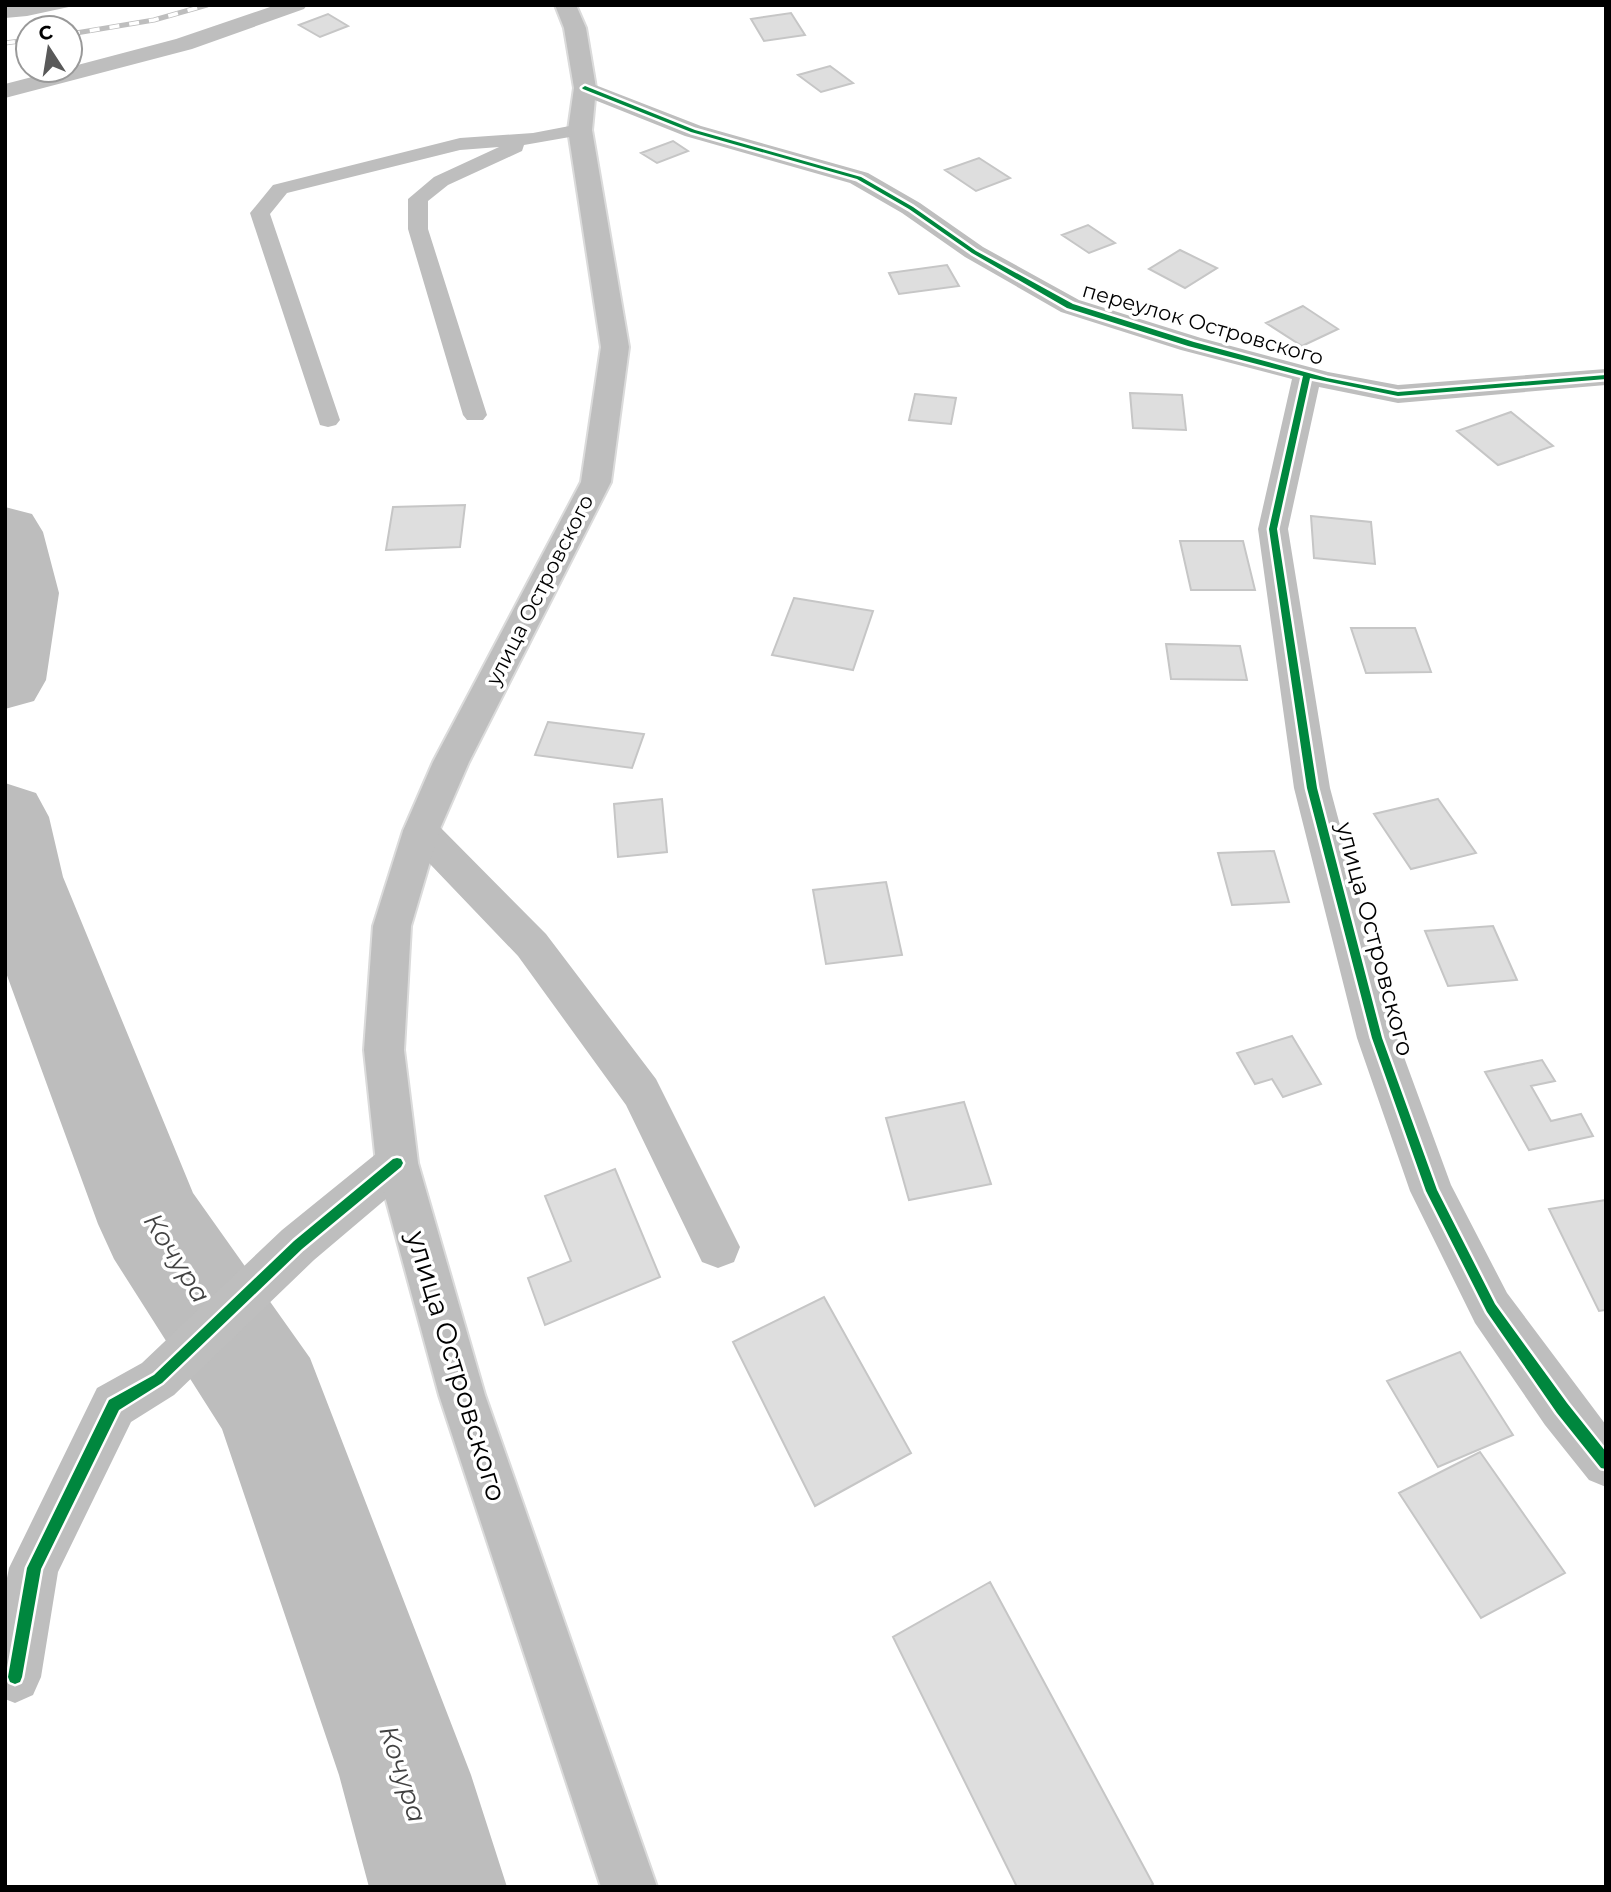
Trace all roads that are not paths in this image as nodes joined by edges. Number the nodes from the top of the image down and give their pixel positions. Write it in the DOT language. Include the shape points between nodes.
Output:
graph roads {
  1 [pos="297,5"];
  2 [pos="565,5"];
  3 [pos="585,88"];
  4 [pos="5,91"];
  5 [pos="580,130"];
  6 [pos="533,139"];
  7 [pos="1307,375"];
  8 [pos="1606,377"];
  9 [pos="475,415"];
  10 [pos="328,420"];
  11 [pos="421,831"];
  12 [pos="397,1163"];
  13 [pos="718,1247"];
  14 [pos="1606,1463"];
  15 [pos="8,1672"];
  16 [pos="629,1887"];
  1 -- 4 [label="street" via="184,44"];
  2 -- 3 [label="street, улица Островского" via="575,29"];
  3 -- 5 [label="street, улица Островского"];
  3 -- 7 [label="street, переулок Островского" via="693,131 859,178 974,252 1070,306"];
  5 -- 6 [label="lane"];
  5 -- 11 [label="street, улица Островского" via="615,347 596,482 451,762"];
  6 -- 9 [label="lane" via="441,181 418,199 418,229"];
  6 -- 10 [label="lane" via="460,144 333,174 280,189 260,213"];
  7 -- 8 [label="street, переулок Островского" via="1398,394"];
  7 -- 14 [label="street, улица Островского" via="1273,529 1312,788 1373,1025 1432,1191 1491,1308"];
  11 -- 12 [label="street, улица Островского" via="392,926 384,1050"];
  11 -- 13 [label="street" via="532,945 641,1092"];
  12 -- 15 [label="street" via="298,1245 158,1379 114,1405 34,1568"];
  12 -- 16 [label="street, улица Островского" via="462,1395"];
}
